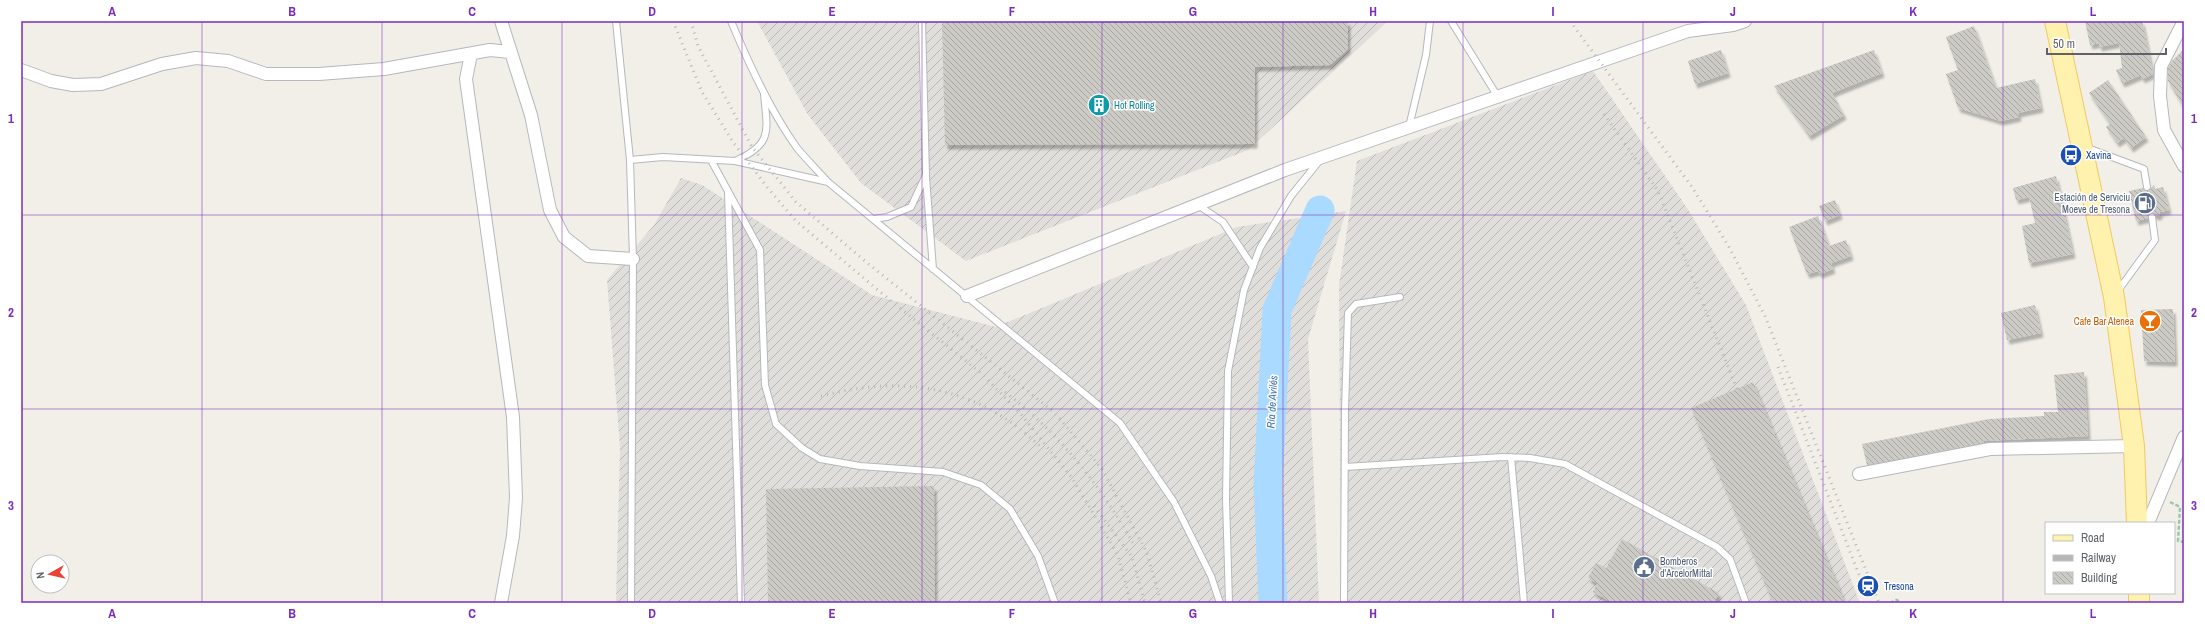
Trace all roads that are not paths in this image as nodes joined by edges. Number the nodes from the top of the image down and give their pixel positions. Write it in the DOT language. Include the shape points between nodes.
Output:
graph roads {
  1 [pos="501,21"];
  2 [pos="616,21"];
  3 [pos="731,21"];
  4 [pos="922,21"];
  5 [pos="1430,21"];
  6 [pos="1450,21"];
  7 [pos="1703,21"];
  8 [pos="1745,21"];
  9 [pos="2055,21"];
  10 [pos="2184,21"];
  11 [pos="1688,31"];
  12 [pos="510,52"];
  13 [pos="471,54"];
  14 [pos="21,70"];
  15 [pos="764,90"];
  16 [pos="1498,96"];
  17 [pos="1409,127"];
  18 [pos="2083,146"];
  19 [pos="1322,158"];
  20 [pos="630,160"];
  21 [pos="711,160"];
  22 [pos="735,161"];
  23 [pos="2184,166"];
  24 [pos="926,175"];
  25 [pos="828,182"];
  26 [pos="2147,186"];
  27 [pos="728,192"];
  28 [pos="1198,205"];
  29 [pos="2152,217"];
  30 [pos="873,219"];
  31 [pos="633,259"];
  32 [pos="1253,268"];
  33 [pos="933,269"];
  34 [pos="967,296"];
  35 [pos="1400,297"];
  36 [pos="2114,297"];
  37 [pos="2184,437"];
  38 [pos="2134,446"];
  39 [pos="1511,458"];
  40 [pos="1345,467"];
  41 [pos="1859,474"];
  42 [pos="2137,522"];
  43 [pos="2148,522"];
  44 [pos="502,603"];
  45 [pos="631,603"];
  46 [pos="741,603"];
  47 [pos="1055,603"];
  48 [pos="1220,603"];
  49 [pos="1229,603"];
  50 [pos="1344,603"];
  51 [pos="1524,603"];
  52 [pos="1746,603"];
  1 -- 12 [label="street"];
  2 -- 20 [label="lane"];
  3 -- 15 [label="lane" via="746,57"];
  4 -- 24 [label="lane"];
  5 -- 17 [label="lane" via="1426,55"];
  6 -- 16 [label="lane"];
  7 -- 11 [label="street"];
  8 -- 11 [label="street"];
  9 -- 18 [label="main road"];
  10 -- 23 [label="street" via="2161,66 2160,96 2164,130"];
  11 -- 16 [label="street"];
  12 -- 13 [label="street" via="490,50"];
  12 -- 31 [label="street" via="531,114 550,210 564,237 588,256"];
  13 -- 14 [label="street" via="384,69 319,74 266,74 228,61 196,58 162,64 100,84 73,85 51,81"];
  13 -- 44 [label="street" via="466,79 513,417 516,498 513,536"];
  15 -- 22 [label="lane" via="767,134 755,151"];
  15 -- 25 [label="lane" via="798,148"];
  16 -- 17 [label="street"];
  17 -- 19 [label="street"];
  18 -- 26 [label="lane" via="2144,169"];
  18 -- 36 [label="main road"];
  19 -- 28 [label="street"];
  19 -- 32 [label="lane" via="1291,196 1260,248"];
  20 -- 21 [label="lane" via="663,157"];
  20 -- 31 [label="lane"];
  21 -- 22 [label="lane"];
  21 -- 27 [label="lane"];
  22 -- 25 [label="lane"];
  24 -- 30 [label="lane" via="911,207 887,217"];
  24 -- 33 [label="lane"];
  25 -- 30 [label="lane"];
  27 -- 46 [label="lane"];
  27 -- 47 [label="lane" via="760,250 763,274 765,385 776,424 802,448 820,459 860,466 943,472 980,485 1010,509 1038,556"];
  28 -- 32 [label="lane" via="1223,222"];
  28 -- 34 [label="street"];
  29 -- 36 [label="lane" via="2155,240"];
  30 -- 33 [label="lane"];
  31 -- 45 [label="lane"];
  32 -- 49 [label="lane" via="1244,290 1228,371 1226,499"];
  33 -- 34 [label="lane"];
  34 -- 48 [label="lane" via="1120,423 1174,502 1211,576"];
  35 -- 40 [label="lane" via="1356,304 1348,313"];
  36 -- 38 [label="main road"];
  37 -- 43 [label="street"];
  38 -- 41 [label="street" via="1990,449"];
  38 -- 42 [label="main road"];
  39 -- 40 [label="lane"];
  39 -- 51 [label="lane"];
  39 -- 52 [label="lane" via="1530,458 1565,464 1717,546 1730,559"];
  40 -- 50 [label="lane"];
}
